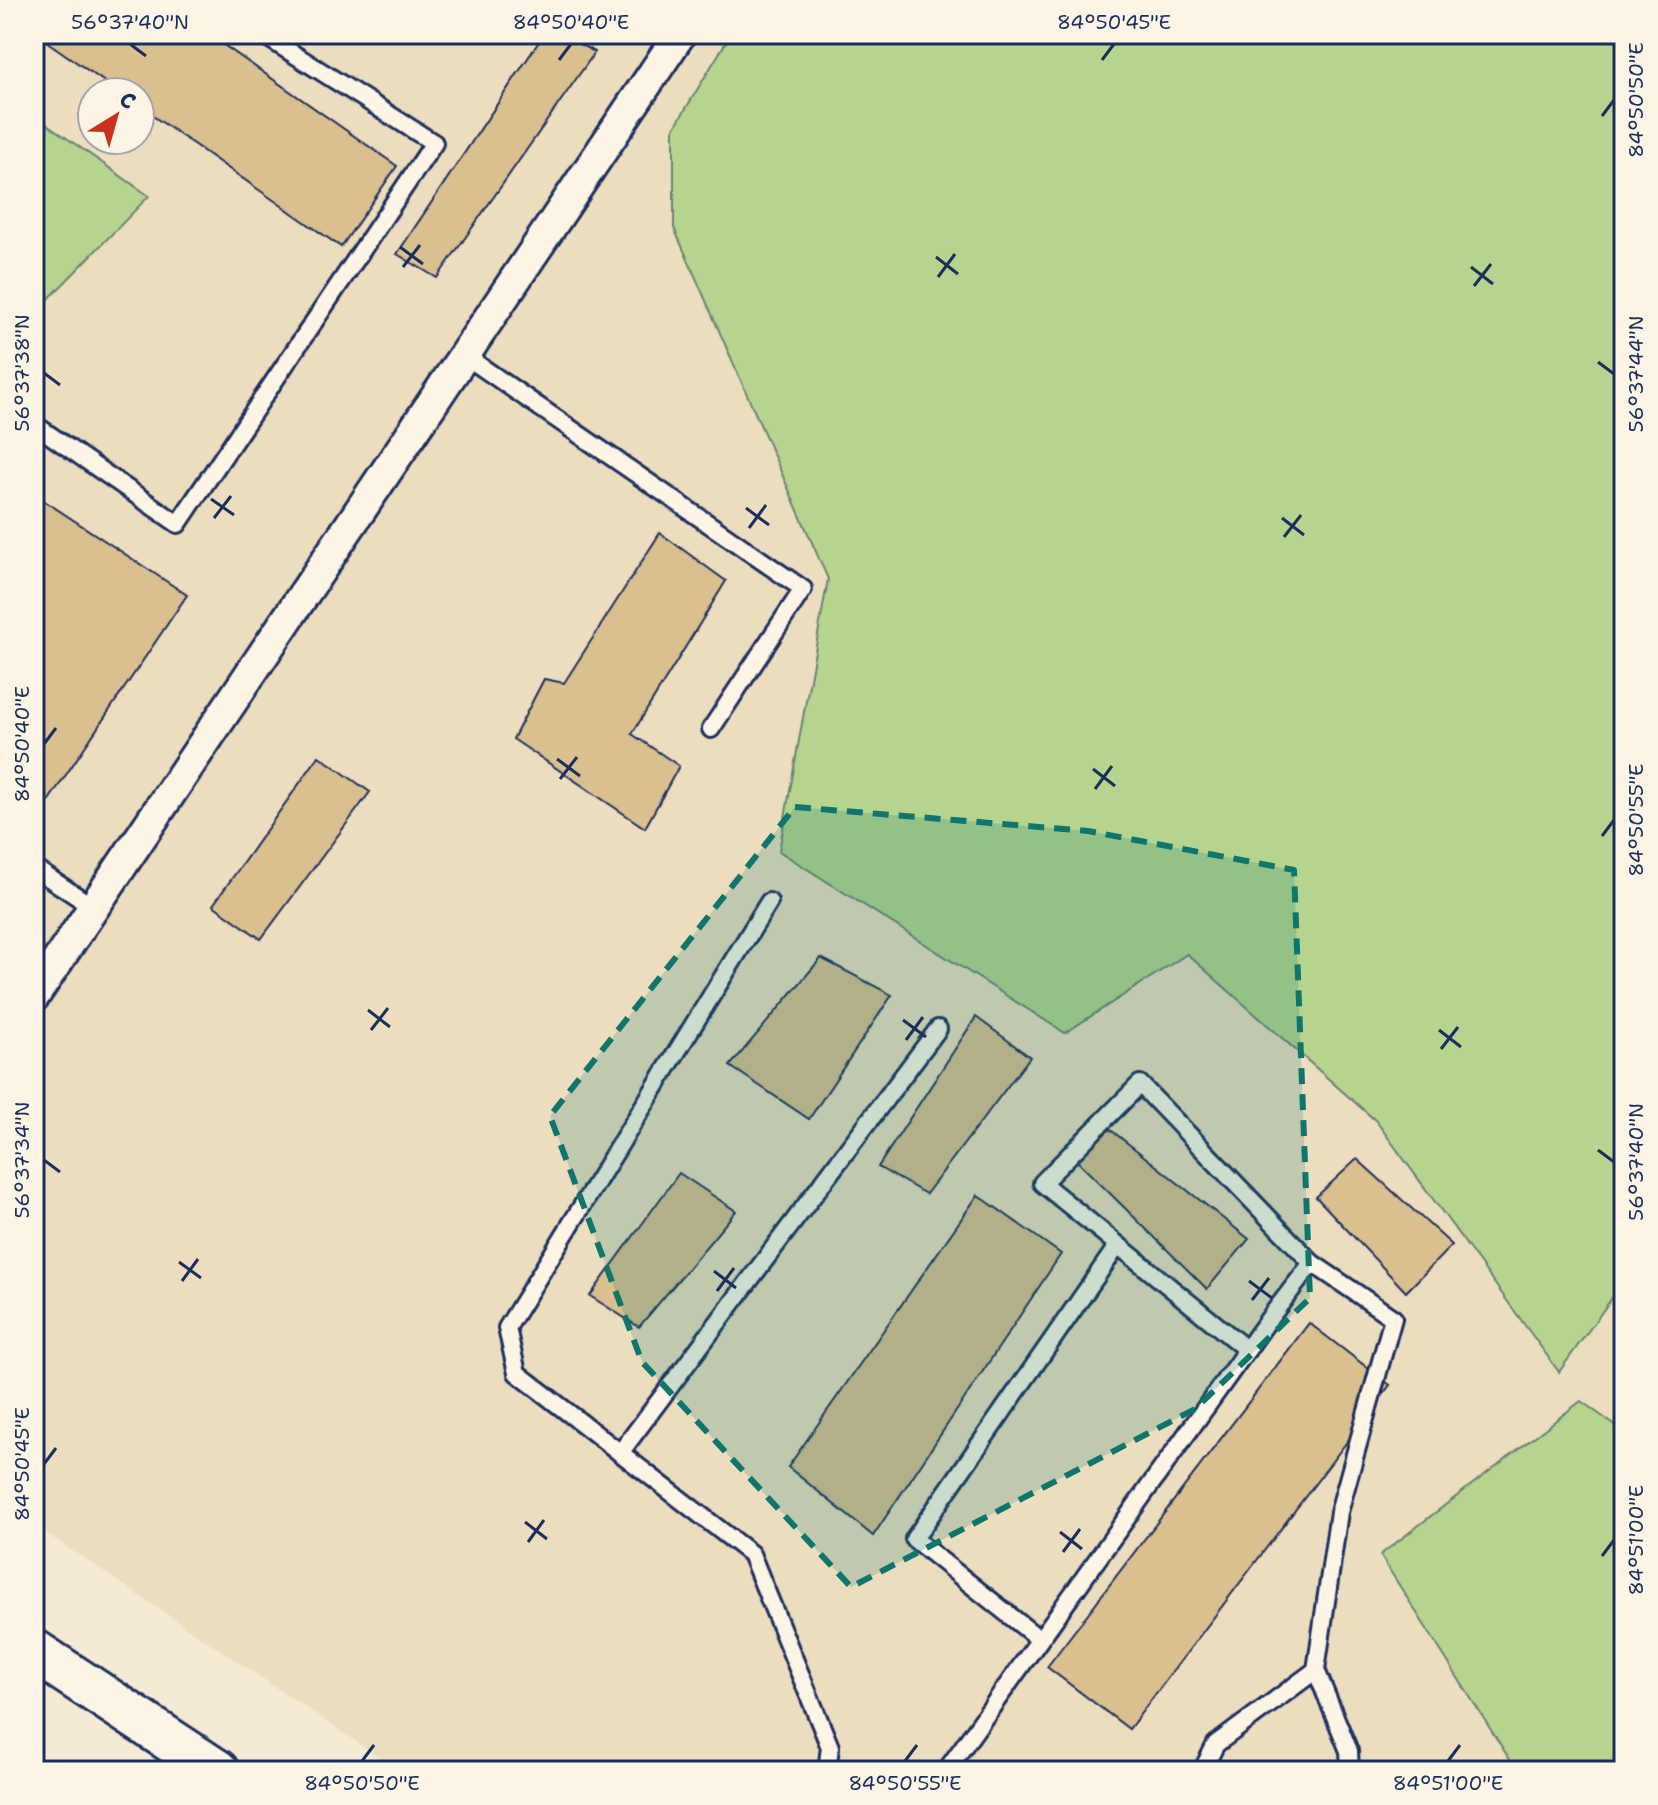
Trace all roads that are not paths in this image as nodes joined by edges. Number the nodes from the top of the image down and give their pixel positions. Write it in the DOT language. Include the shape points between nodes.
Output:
graph roads {
  1 [pos="262,34"];
  2 [pos="680,34"];
  3 [pos="464,355"];
  4 [pos="34,424"];
  5 [pos="711,729"];
  6 [pos="34,868"];
  7 [pos="769,902"];
  8 [pos="93,907"];
  9 [pos="34,996"];
  10 [pos="938,1029"];
  11 [pos="1118,1245"];
  12 [pos="1312,1263"];
  13 [pos="1247,1350"];
  14 [pos="620,1453"];
  15 [pos="1039,1639"];
  16 [pos="34,1651"];
  17 [pos="1316,1670"];
  18 [pos="217,1771"];
  19 [pos="827,1771"];
  20 [pos="946,1771"];
  21 [pos="1202,1771"];
  22 [pos="1350,1771"];
  1 -- 4 [label="lane" via="434,143 178,524"];
  2 -- 3 [label="street"];
  3 -- 5 [label="lane" via="803,589"];
  3 -- 8 [label="street"];
  6 -- 8 [label="lane"];
  7 -- 14 [label="lane" via="507,1328 517,1373"];
  8 -- 9 [label="street"];
  10 -- 14 [label="lane"];
  11 -- 12 [label="lane" via="1042,1183 1140,1084"];
  11 -- 13 [label="lane"];
  11 -- 15 [label="lane" via="914,1539"];
  12 -- 13 [label="lane"];
  12 -- 17 [label="lane" via="1393,1318 1339,1512"];
  13 -- 15 [label="lane"];
  14 -- 19 [label="lane" via="751,1554 830,1747"];
  15 -- 20 [label="lane"];
  16 -- 18 [label="street"];
  17 -- 21 [label="lane" via="1216,1744"];
  17 -- 22 [label="lane" via="1349,1751"];
}
